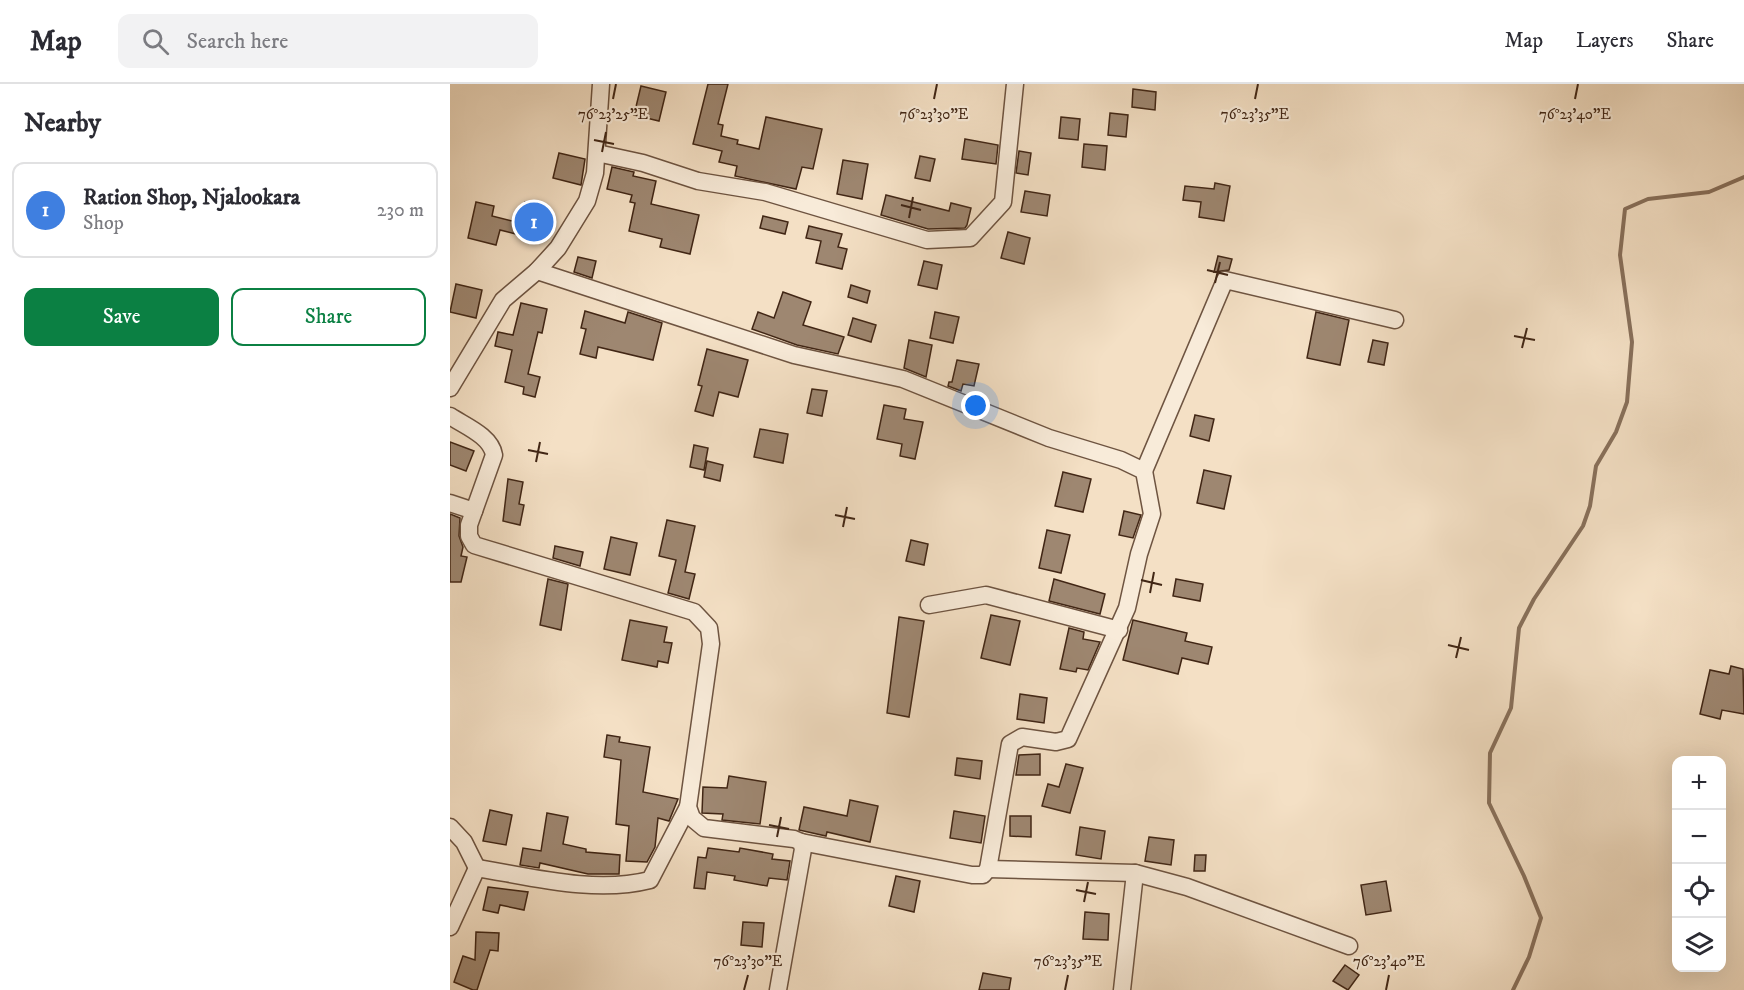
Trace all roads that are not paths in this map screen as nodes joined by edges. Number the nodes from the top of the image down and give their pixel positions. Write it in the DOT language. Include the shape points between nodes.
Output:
graph roads {
  1 [pos="601,84"];
  2 [pos="1015,84"];
  3 [pos="597,153"];
  4 [pos="537,271"];
  5 [pos="1395,320"];
  6 [pos="450,388"];
  7 [pos="450,416"];
  8 [pos="1144,471"];
  9 [pos="450,503"];
  10 [pos="474,511"];
  11 [pos="929,605"];
  12 [pos="1119,630"];
  13 [pos="688,807"];
  14 [pos="450,827"];
  15 [pos="801,842"];
  16 [pos="477,868"];
  17 [pos="988,869"];
  18 [pos="1135,873"];
  19 [pos="450,927"];
  20 [pos="1349,946"];
  21 [pos="778,990"];
  22 [pos="1122,990"];
  1 -- 3 [label="street"];
  2 -- 3 [label="street" via="1003,202 970,238 927,240 765,192 698,181"];
  3 -- 4 [label="street" via="587,201 558,248"];
  4 -- 6 [label="street" via="503,300"];
  4 -- 8 [label="street" via="794,355 903,379 1049,438"];
  5 -- 8 [label="street" via="1225,280"];
  7 -- 10 [label="street" via="493,448"];
  8 -- 12 [label="street" via="1152,514"];
  9 -- 10 [label="street"];
  10 -- 13 [label="street" via="469,536 481,549 694,612 710,628"];
  11 -- 12 [label="street" via="986,595"];
  12 -- 17 [label="street" via="1068,739 1056,742 1022,737 1010,744"];
  13 -- 15 [label="street" via="692,818 704,828"];
  13 -- 16 [label="street" via="650,880 634,884 568,884"];
  14 -- 16 [label="street" via="464,842"];
  15 -- 17 [label="street" via="972,875 983,875"];
  15 -- 21 [label="street"];
  16 -- 19 [label="street"];
  17 -- 18 [label="street"];
  18 -- 20 [label="street" via="1187,887"];
  18 -- 22 [label="street"];
}
